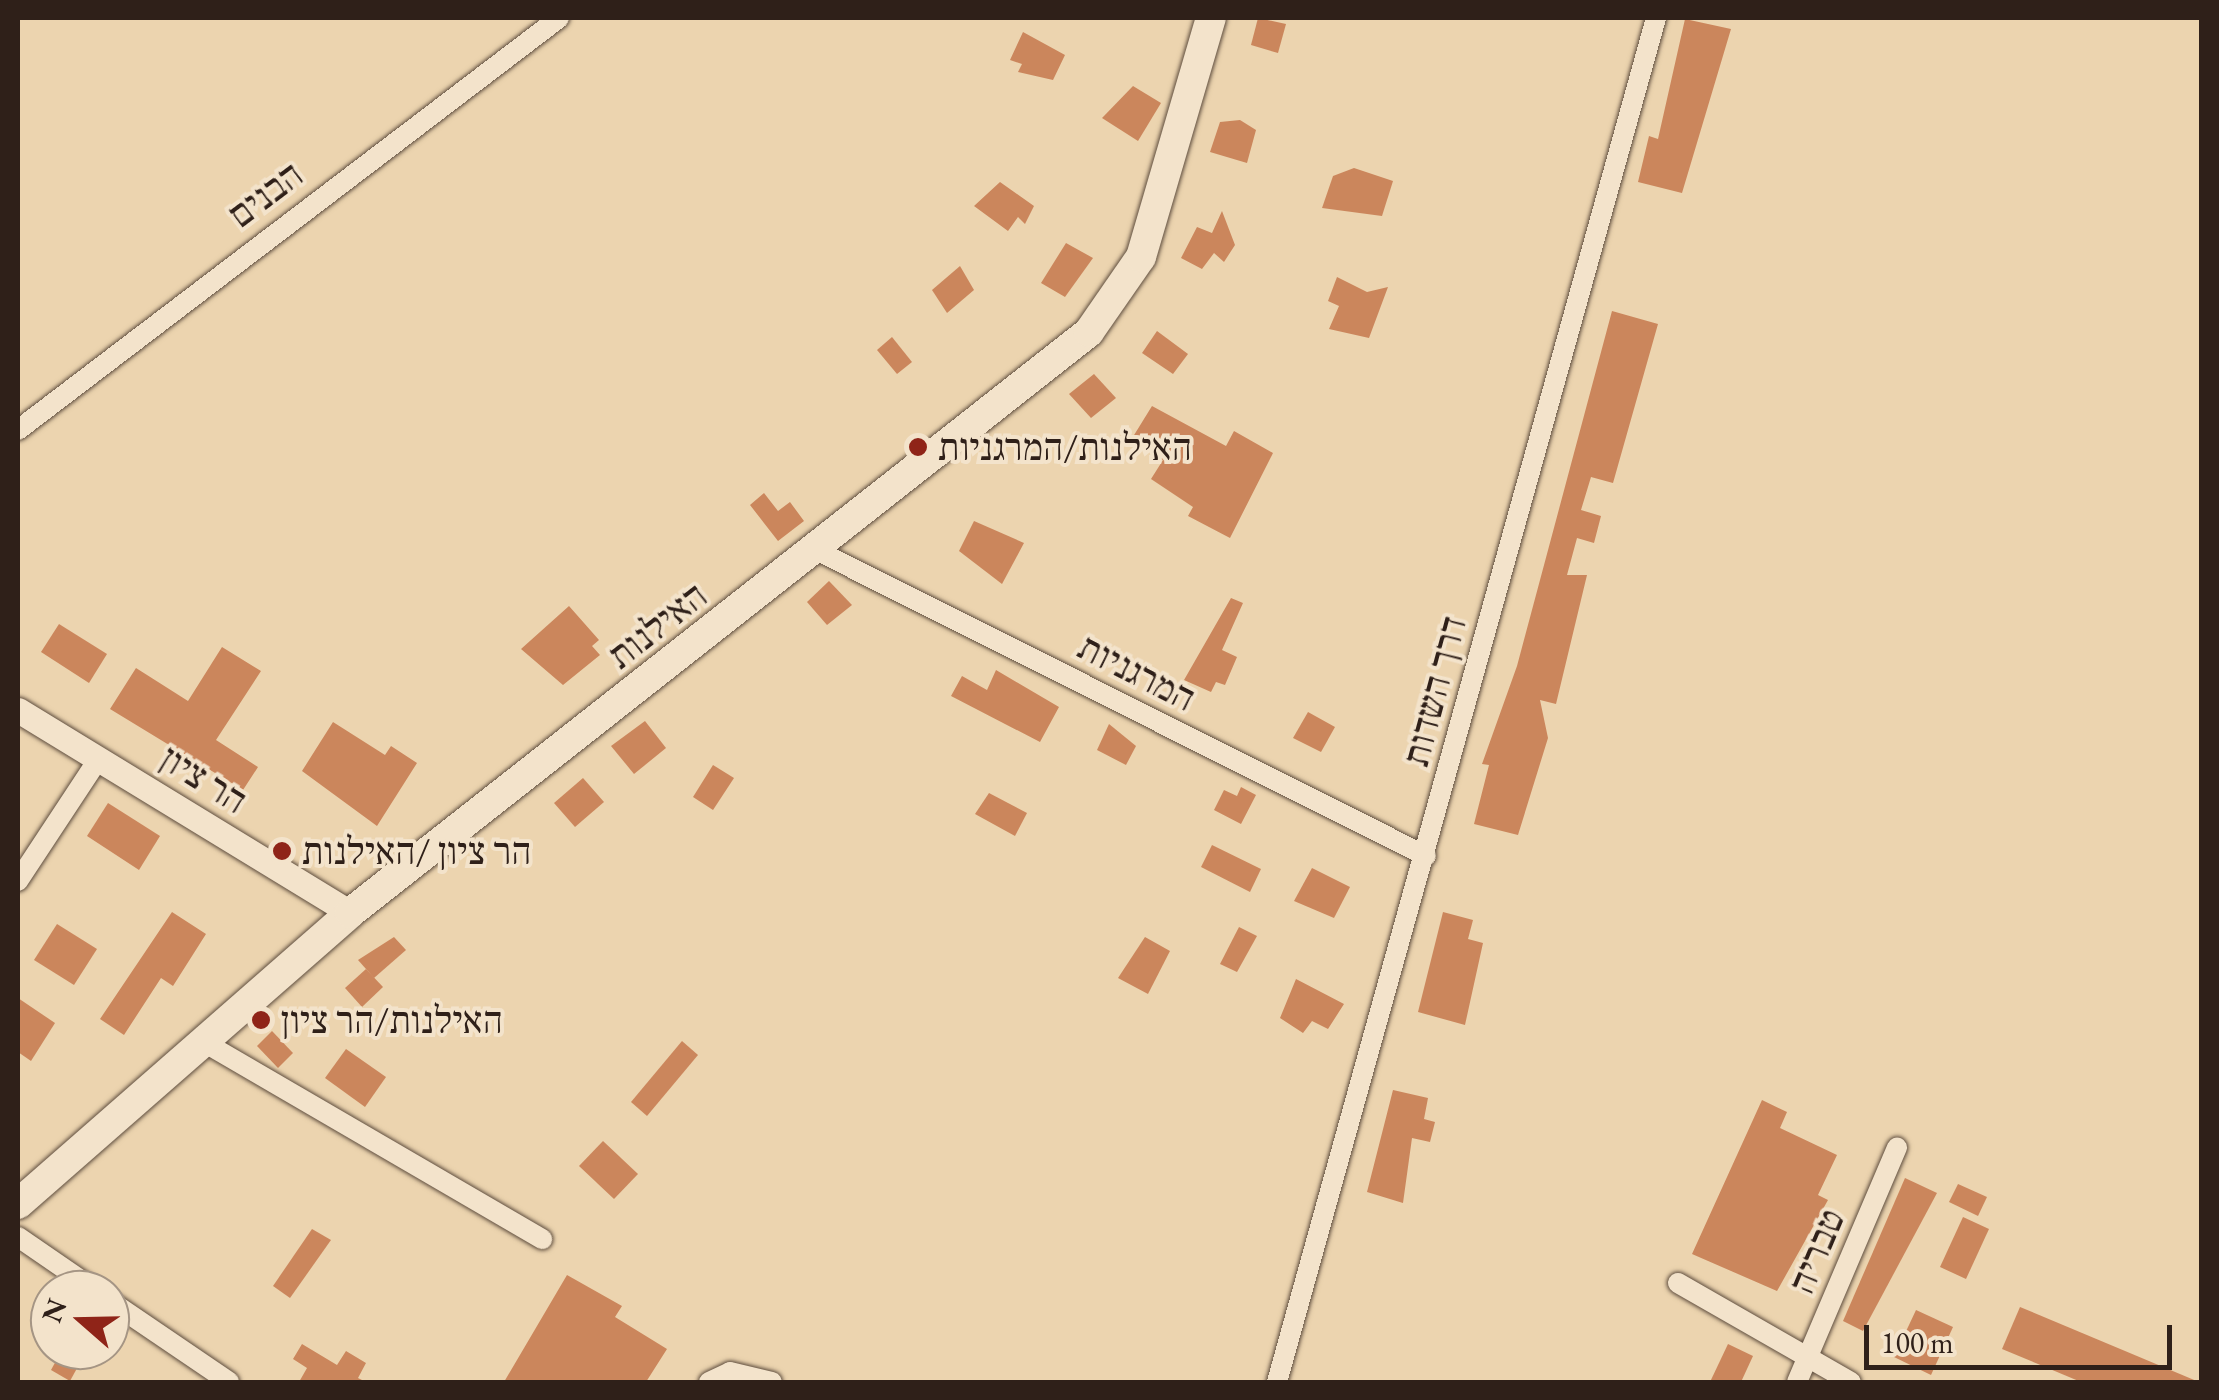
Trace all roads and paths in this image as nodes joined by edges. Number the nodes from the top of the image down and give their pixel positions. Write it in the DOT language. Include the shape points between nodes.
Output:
graph roads {
  1 [pos="559,18"];
  2 [pos="1211,18"];
  3 [pos="1656,18"];
  4 [pos="18,430"];
  5 [pos="818,551"];
  6 [pos="18,710"];
  7 [pos="98,758"];
  8 [pos="1426,856"];
  9 [pos="18,881"];
  10 [pos="350,913"];
  11 [pos="200,1040"];
  12 [pos="1897,1146"];
  13 [pos="18,1204"];
  14 [pos="18,1237"];
  15 [pos="542,1239"];
  16 [pos="65,1270"];
  17 [pos="1678,1282"];
  18 [pos="130,1314"];
  19 [pos="1810,1355"];
  20 [pos="230,1382"];
  21 [pos="709,1382"];
  22 [pos="772,1382"];
  23 [pos="1277,1382"];
  24 [pos="1797,1382"];
  25 [pos="1851,1382"];
  1 -- 4 [label="street, הבנים"];
  2 -- 5 [label="main road, האילנות" via="1141,257 1089,332"];
  3 -- 8 [label="street, דרך השדות"];
  5 -- 8 [label="street, המרגניות"];
  5 -- 10 [label="main road, האילנות"];
  6 -- 7 [label="street, הר ציון"];
  7 -- 9 [label="street"];
  7 -- 10 [label="street, הר ציון"];
  8 -- 23 [label="street, דרך השדות"];
  10 -- 11 [label="main road, האילנות"];
  11 -- 13 [label="main road, האילנות"];
  11 -- 15 [label="street"];
  12 -- 19 [label="street, טבריה"];
  14 -- 16 [label="street"];
  17 -- 19 [label="street"];
  18 -- 20 [label="street"];
  19 -- 24 [label="street, טבריה"];
  19 -- 25 [label="street"];
  21 -- 22 [label="street" via="730,1372"];
}
